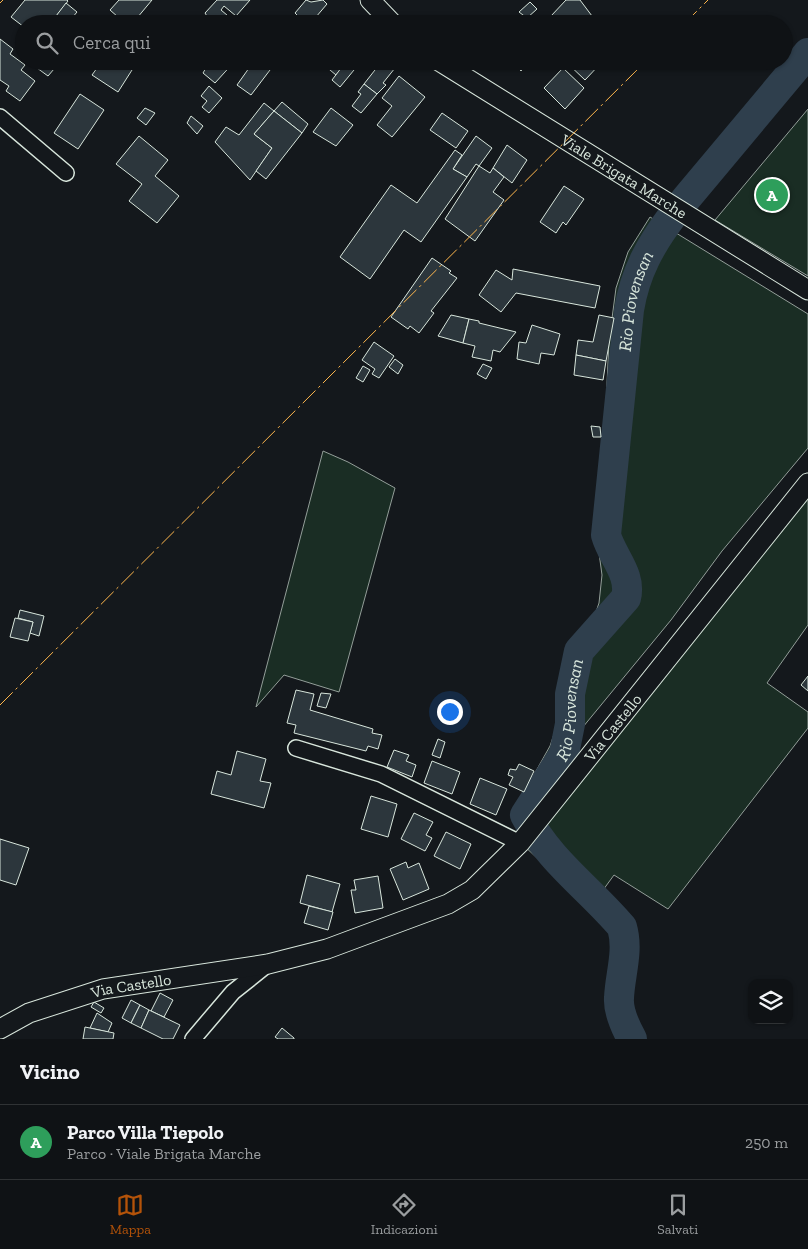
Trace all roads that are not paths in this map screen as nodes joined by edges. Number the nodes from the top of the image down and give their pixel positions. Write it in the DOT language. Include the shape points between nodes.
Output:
graph roads {
  1 [pos="370,0"];
  2 [pos="384,15"];
  3 [pos="454,70"];
  4 [pos="0,117"];
  5 [pos="66,173"];
  6 [pos="808,290"];
  7 [pos="808,483"];
  8 [pos="296,748"];
  9 [pos="522,840"];
  10 [pos="268,964"];
  11 [pos="0,1029"];
  12 [pos="193,1039"];
  1 -- 2 [label="street"];
  3 -- 6 [label="street, Viale Brigata Marche"];
  4 -- 5 [label="street"];
  7 -- 9 [label="street, Via Castello"];
  8 -- 9 [label="street" via="381,774"];
  9 -- 10 [label="street, Via Castello" via="472,890 448,904 327,949"];
  10 -- 11 [label="street, Via Castello" via="103,989 29,1013"];
  10 -- 12 [label="street, Via Castello" via="233,992"];
}
